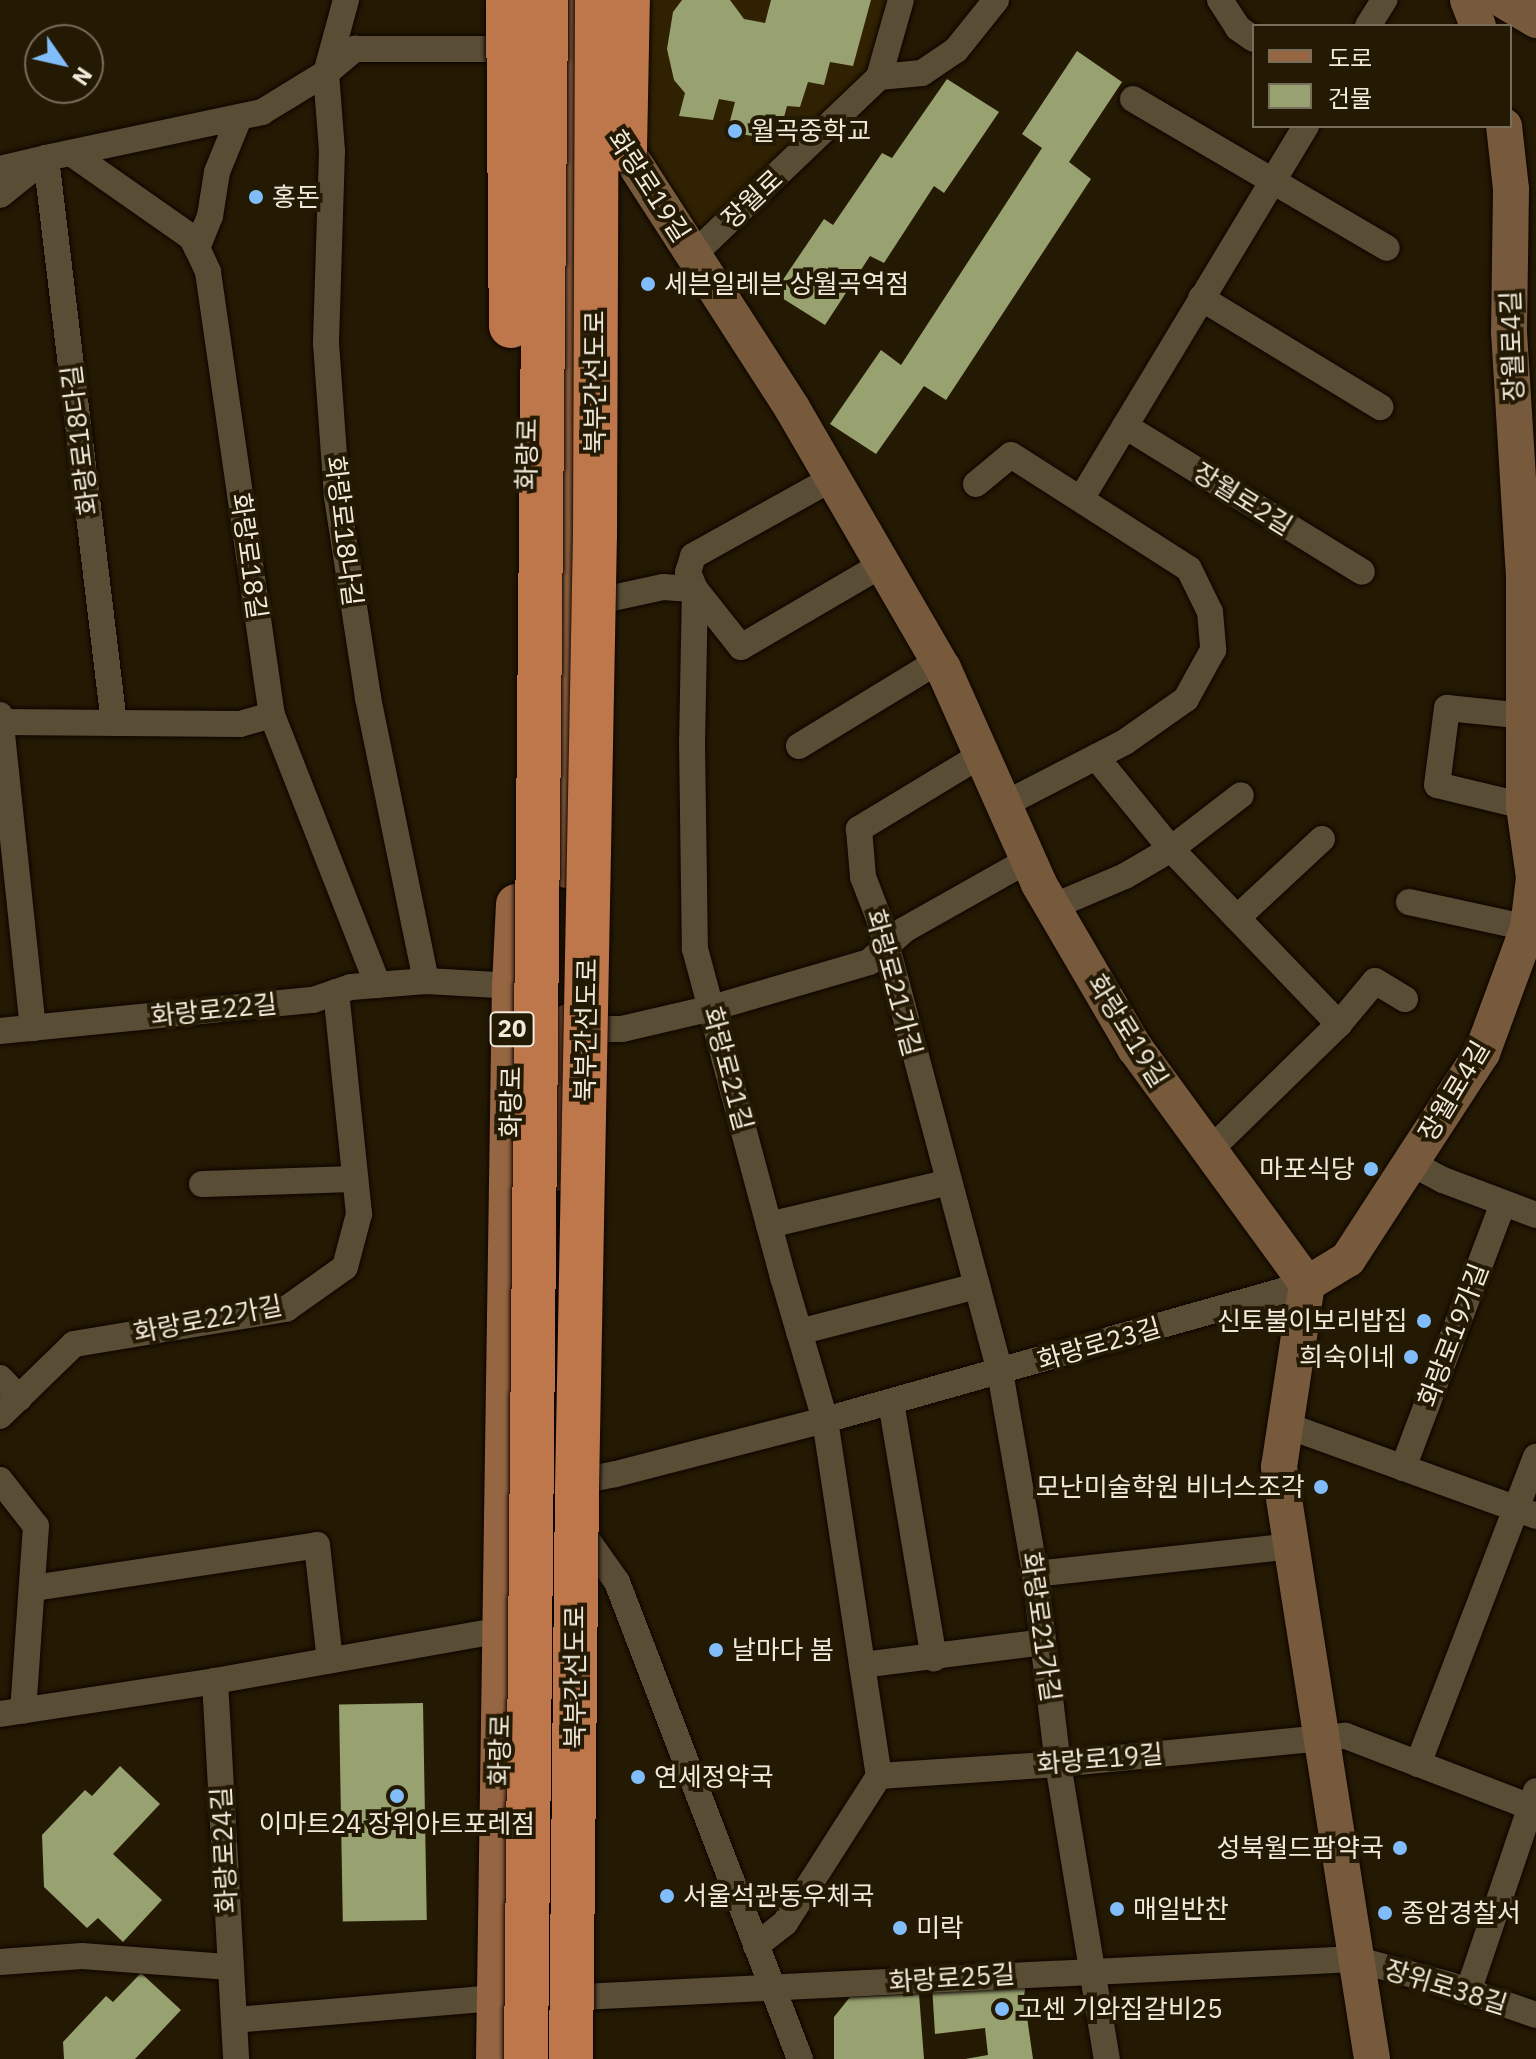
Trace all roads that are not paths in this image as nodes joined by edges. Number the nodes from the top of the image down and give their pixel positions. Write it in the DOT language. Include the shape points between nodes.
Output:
graph roads {
  1 [pos="346,0"];
  2 [pos="508,0"];
  3 [pos="535,0"];
  4 [pos="546,0"];
  5 [pos="570,0"];
  6 [pos="597,0"];
  7 [pos="628,0"];
  8 [pos="901,0"];
  9 [pos="996,0"];
  10 [pos="1220,0"];
  11 [pos="1384,0"];
  12 [pos="1468,0"];
  13 [pos="1503,0"];
  14 [pos="1536,20"];
  15 [pos="1369,24"];
  16 [pos="1477,24"];
  17 [pos="1252,38"];
  18 [pos="553,52"];
  19 [pos="326,73"];
  20 [pos="879,77"];
  21 [pos="1133,99"];
  22 [pos="239,118"];
  23 [pos="1305,128"];
  24 [pos="1504,128"];
  25 [pos="58,155"];
  26 [pos="0,169"];
  27 [pos="1272,182"];
  28 [pos="0,195"];
  29 [pos="197,248"];
  30 [pos="1387,248"];
  31 [pos="694,254"];
  32 [pos="1201,298"];
  33 [pos="1380,407"];
  34 [pos="1125,426"];
  35 [pos="540,428"];
  36 [pos="833,478"];
  37 [pos="976,484"];
  38 [pos="1081,499"];
  39 [pos="595,535"];
  40 [pos="883,564"];
  41 [pos="1362,572"];
  42 [pos="695,589"];
  43 [pos="569,607"];
  44 [pos="938,661"];
  45 [pos="1530,709"];
  46 [pos="272,715"];
  47 [pos="1,718"];
  48 [pos="114,723"];
  49 [pos="799,746"];
  50 [pos="981,755"];
  51 [pos="1096,757"];
  52 [pos="1241,795"];
  53 [pos="1003,805"];
  54 [pos="1524,806"];
  55 [pos="1322,839"];
  56 [pos="1171,849"];
  57 [pos="1028,860"];
  58 [pos="1409,902"];
  59 [pos="1052,907"];
  60 [pos="1237,918"];
  61 [pos="1528,928"];
  62 [pos="886,946"];
  63 [pos="426,981"];
  64 [pos="378,985"];
  65 [pos="512,986"];
  66 [pos="336,992"];
  67 [pos="1405,999"];
  68 [pos="712,1008"];
  69 [pos="1339,1024"];
  70 [pos="33,1028"];
  71 [pos="569,1029"];
  72 [pos="0,1031"];
  73 [pos="512,1098"];
  74 [pos="557,1118"];
  75 [pos="1209,1151"];
  76 [pos="1411,1163"];
  77 [pos="355,1179"];
  78 [pos="949,1182"];
  79 [pos="202,1184"];
  80 [pos="1503,1203"];
  81 [pos="1536,1215"];
  82 [pos="769,1225"];
  83 [pos="1307,1284"];
  84 [pos="977,1286"];
  85 [pos="799,1332"];
  86 [pos="1000,1372"];
  87 [pos="0,1378"];
  88 [pos="891,1402"];
  89 [pos="9,1407"];
  90 [pos="825,1420"];
  91 [pos="1285,1425"];
  92 [pos="1536,1457"];
  93 [pos="1403,1468"];
  94 [pos="0,1480"];
  95 [pos="550,1487"];
  96 [pos="1526,1512"];
  97 [pos="1291,1546"];
  98 [pos="1035,1574"];
  99 [pos="34,1588"];
  100 [pos="501,1630"];
  101 [pos="1043,1642"];
  102 [pos="934,1658"];
  103 [pos="330,1660"];
  104 [pos="862,1665"];
  105 [pos="215,1681"];
  106 [pos="11,1712"];
  107 [pos="1322,1739"];
  108 [pos="1058,1764"];
  109 [pos="1418,1764"];
  110 [pos="879,1776"];
  111 [pos="1534,1803"];
  112 [pos="756,1946"];
  113 [pos="1355,1959"];
  114 [pos="0,1962"];
  115 [pos="230,1967"];
  116 [pos="1093,1971"];
  117 [pos="771,1988"];
  118 [pos="1468,1992"];
  119 [pos="497,1998"];
  120 [pos="548,1998"];
  121 [pos="1536,2015"];
  122 [pos="234,2020"];
  123 [pos="236,2059"];
  124 [pos="496,2059"];
  125 [pos="526,2059"];
  126 [pos="547,2059"];
  127 [pos="571,2059"];
  128 [pos="800,2059"];
  129 [pos="1107,2059"];
  130 [pos="1372,2059"];
  1 -- 19 [label="street"];
  2 -- 35 [label="highway, bridge" via="511,343"];
  3 -- 18 [label="main road, 화랑로 / 20"];
  4 -- 35 [label="highway, 북부간선도로, bridge"];
  5 -- 18 [label="main road, 화랑로 / 20"];
  6 -- 39 [label="highway, 북부간선도로, bridge"];
  7 -- 39 [label="highway, bridge" via="618,330"];
  8 -- 20 [label="street"];
  9 -- 20 [label="street" via="956,50 922,73"];
  10 -- 17 [label="street" via="1238,28"];
  11 -- 15 [label="street"];
  12 -- 16 [label="street"];
  13 -- 14 [label="street"];
  18 -- 19 [label="street" via="355,49"];
  18 -- 31 [label="street, 화랑로19길"];
  18 -- 43 [label="main road, 화랑로 / 20"];
  18 -- 65 [label="main road, 화랑로 / 20"];
  19 -- 22 [label="street" via="262,112"];
  19 -- 63 [label="street, 화랑로18나길" via="332,151 326,343 337,497 368,698"];
  20 -- 31 [label="street, 장월로"];
  21 -- 27 [label="street"];
  22 -- 25 [label="street"];
  22 -- 29 [label="street" via="217,172 210,216"];
  23 -- 27 [label="street"];
  24 -- 45 [label="street, 장월로4길" via="1511,189 1509,332"];
  25 -- 26 [label="street"];
  25 -- 28 [label="street"];
  25 -- 29 [label="street" via="191,237"];
  25 -- 48 [label="street, 화랑로18다길"];
  27 -- 30 [label="street"];
  27 -- 32 [label="street"];
  29 -- 46 [label="street, 화랑로18길" via="208,272"];
  31 -- 36 [label="street, 화랑로19길"];
  32 -- 33 [label="street"];
  32 -- 34 [label="street"];
  34 -- 38 [label="street"];
  34 -- 41 [label="street, 장월로2길"];
  35 -- 125 [label="highway, 북부간선도로, bridge"];
  36 -- 40 [label="street, 화랑로19길"];
  36 -- 42 [label="street" via="693,556 688,572"];
  37 -- 38 [label="street" via="1011,455"];
  38 -- 51 [label="street" via="1189,569 1210,612 1213,650 1186,699"];
  39 -- 127 [label="highway, 북부간선도로, bridge"];
  40 -- 42 [label="street" via="741,647"];
  40 -- 44 [label="street, 화랑로19길"];
  42 -- 43 [label="street" via="663,587"];
  42 -- 68 [label="street, 화랑로21길" via="695,949"];
  43 -- 71 [label="main road, 화랑로 / 20"];
  44 -- 49 [label="street"];
  44 -- 50 [label="street, 화랑로19길"];
  45 -- 54 [label="street, 장월로4길"];
  45 -- 54 [label="street" via="1447,708 1437,785"];
  46 -- 48 [label="street" via="240,724"];
  46 -- 64 [label="street, 화랑로18길"];
  47 -- 48 [label="street"];
  47 -- 70 [label="street"];
  50 -- 53 [label="street, 화랑로19길"];
  50 -- 62 [label="street, 화랑로21가길" via="859,829 863,877"];
  51 -- 53 [label="street"];
  51 -- 56 [label="street"];
  52 -- 56 [label="street"];
  53 -- 57 [label="street, 화랑로19길"];
  54 -- 61 [label="street, 장월로4길" via="1534,878"];
  55 -- 60 [label="street"];
  56 -- 59 [label="street" via="1125,876"];
  56 -- 60 [label="street"];
  57 -- 59 [label="street, 화랑로19길"];
  57 -- 62 [label="street" via="904,930"];
  58 -- 61 [label="street"];
  59 -- 75 [label="street, 화랑로19길" via="1135,1048"];
  60 -- 69 [label="street"];
  61 -- 76 [label="street, 장월로4길" via="1482,1053"];
  62 -- 68 [label="street" via="869,962"];
  62 -- 78 [label="street, 화랑로21가길"];
  63 -- 64 [label="street, 화랑로22길"];
  63 -- 65 [label="street, 화랑로22길"];
  64 -- 66 [label="street, 화랑로22길"];
  65 -- 73 [label="main road, 화랑로 / 20"];
  66 -- 70 [label="street, 화랑로22길" via="313,1000"];
  66 -- 77 [label="street, 화랑로22가길"];
  67 -- 69 [label="street" via="1375,981"];
  68 -- 71 [label="street" via="622,1029"];
  68 -- 82 [label="street, 화랑로21길"];
  69 -- 75 [label="street"];
  70 -- 72 [label="street, 화랑로22길"];
  71 -- 74 [label="main road, 화랑로 / 20"];
  73 -- 74 [label="street" via="536,1098"];
  73 -- 100 [label="main road, 화랑로 / 20"];
  74 -- 95 [label="main road, 화랑로 / 20"];
  75 -- 83 [label="street, 화랑로19길"];
  76 -- 80 [label="street, 장월로4길"];
  76 -- 83 [label="street, 장월로4길" via="1348,1259"];
  77 -- 79 [label="street"];
  77 -- 89 [label="street, 화랑로22가길" via="359,1214 345,1267 286,1309 74,1344"];
  78 -- 82 [label="street"];
  78 -- 84 [label="street, 화랑로21가길"];
  80 -- 81 [label="street, 장월로4길"];
  80 -- 93 [label="street, 화랑로19가길"];
  82 -- 85 [label="street, 화랑로21길"];
  83 -- 86 [label="street, 화랑로23길"];
  83 -- 91 [label="street"];
  84 -- 85 [label="street"];
  84 -- 86 [label="street, 화랑로21가길"];
  85 -- 90 [label="street, 화랑로21길"];
  86 -- 88 [label="street, 화랑로23길"];
  86 -- 98 [label="street, 화랑로21가길"];
  87 -- 89 [label="street"];
  88 -- 90 [label="street, 화랑로23길"];
  88 -- 102 [label="street"];
  90 -- 95 [label="street, 화랑로23길"];
  90 -- 104 [label="street, 화랑로21길"];
  91 -- 93 [label="street"];
  91 -- 97 [label="street" via="1279,1467"];
  92 -- 96 [label="street"];
  93 -- 96 [label="street"];
  94 -- 99 [label="street" via="36,1526"];
  95 -- 112 [label="street" via="617,1582"];
  95 -- 120 [label="main road, 화랑로 / 20"];
  96 -- 109 [label="street"];
  97 -- 98 [label="street"];
  97 -- 107 [label="street"];
  98 -- 101 [label="street, 화랑로21가길"];
  99 -- 103 [label="street" via="317,1545"];
  99 -- 106 [label="street"];
  100 -- 103 [label="street"];
  100 -- 119 [label="main road, 화랑로 / 20"];
  101 -- 102 [label="street"];
  101 -- 108 [label="street, 화랑로21가길"];
  102 -- 104 [label="street"];
  103 -- 105 [label="street"];
  104 -- 110 [label="street, 화랑로21길"];
  105 -- 106 [label="street"];
  105 -- 115 [label="street, 화랑로24길"];
  107 -- 108 [label="street, 화랑로19길"];
  107 -- 109 [label="street, 화랑로19길" via="1346,1736"];
  107 -- 113 [label="street"];
  108 -- 110 [label="street, 화랑로19길"];
  108 -- 116 [label="street, 화랑로21가길"];
  109 -- 111 [label="street, 화랑로19길"];
  110 -- 112 [label="street" via="785,1923"];
  111 -- 118 [label="street"];
  112 -- 117 [label="street"];
  113 -- 116 [label="street, 화랑로25길"];
  113 -- 118 [label="street, 장위로38길"];
  113 -- 130 [label="street"];
  114 -- 115 [label="street" via="82,1956"];
  115 -- 122 [label="street, 화랑로24길"];
  116 -- 117 [label="street, 화랑로25길"];
  116 -- 129 [label="street, 화랑로21가길"];
  117 -- 120 [label="street, 화랑로25길"];
  117 -- 128 [label="street"];
  118 -- 121 [label="street, 장위로38길"];
  119 -- 122 [label="street"];
  119 -- 124 [label="main road, 화랑로 / 20"];
  120 -- 126 [label="main road, 화랑로 / 20"];
  122 -- 123 [label="street, 화랑로24길"];
}
